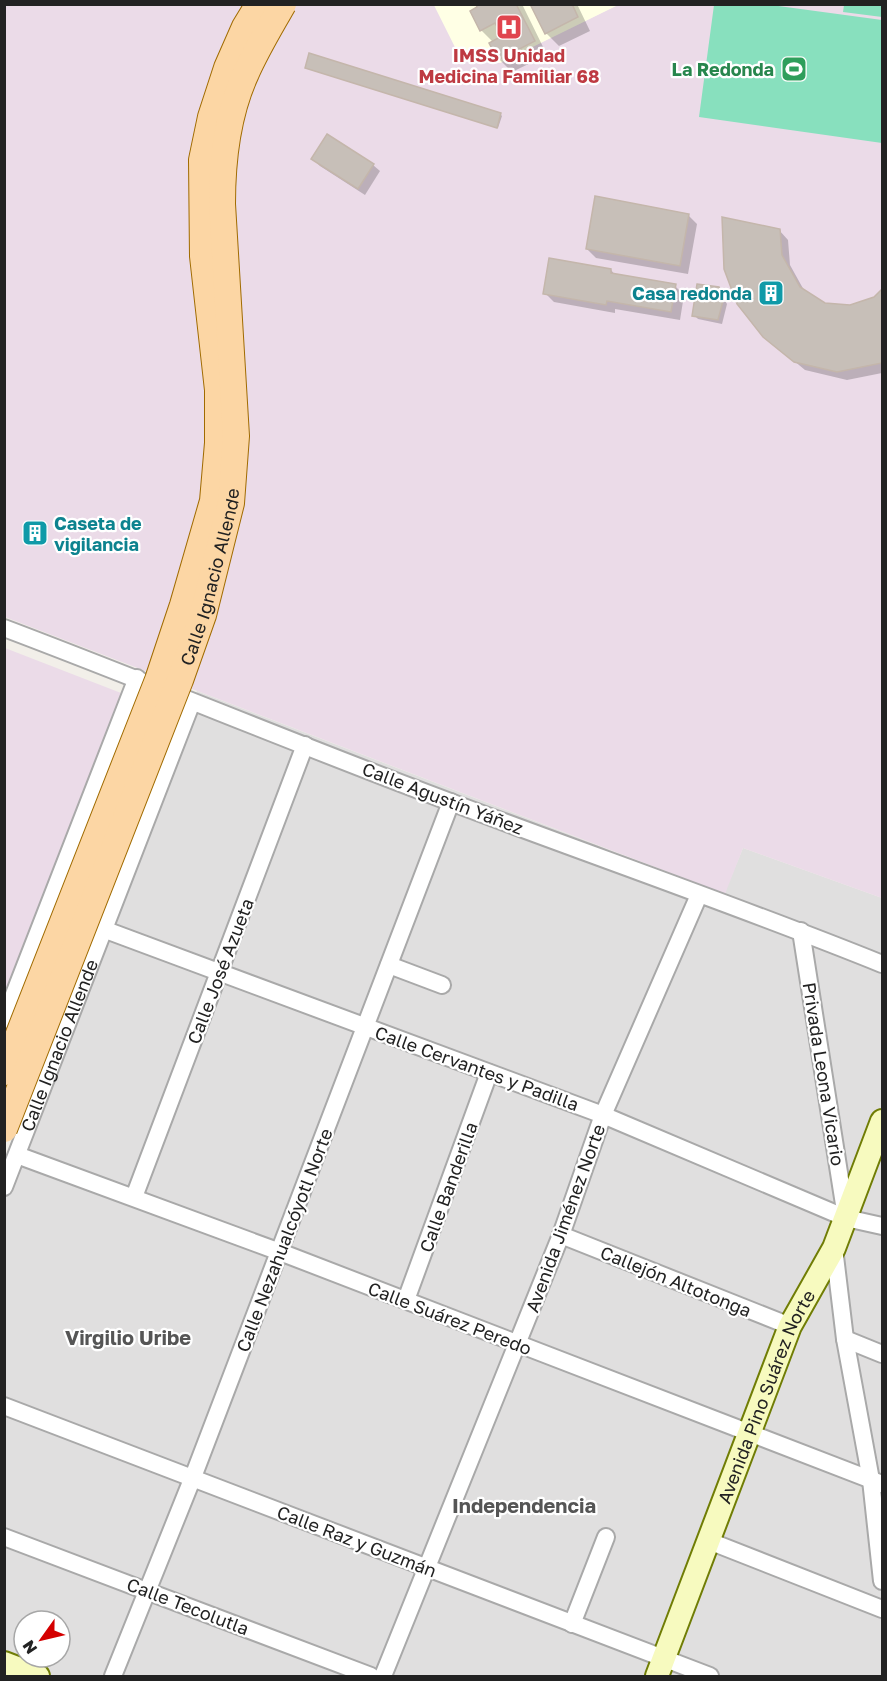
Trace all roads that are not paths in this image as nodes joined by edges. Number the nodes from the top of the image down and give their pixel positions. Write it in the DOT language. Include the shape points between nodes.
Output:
graph roads {
  1 [pos="259,4"];
  2 [pos="283,4"];
  3 [pos="4,628"];
  4 [pos="137,678"];
  5 [pos="192,702"];
  6 [pos="305,745"];
  7 [pos="450,802"];
  8 [pos="699,895"];
  9 [pos="103,928"];
  10 [pos="801,931"];
  11 [pos="882,964"];
  12 [pos="389,965"];
  13 [pos="219,972"];
  14 [pos="442,985"];
  15 [pos="4,1020"];
  16 [pos="366,1027"];
  17 [pos="4,1072"];
  18 [pos="489,1073"];
  19 [pos="603,1114"];
  20 [pos="882,1121"];
  21 [pos="4,1129"];
  22 [pos="17,1155"];
  23 [pos="4,1187"];
  24 [pos="134,1197"];
  25 [pos="846,1218"];
  26 [pos="882,1226"];
  27 [pos="561,1235"];
  28 [pos="834,1248"];
  29 [pos="280,1252"];
  30 [pos="406,1300"];
  31 [pos="790,1326"];
  32 [pos="845,1339"];
  33 [pos="517,1344"];
  34 [pos="882,1353"];
  35 [pos="4,1406"];
  36 [pos="750,1433"];
  37 [pos="193,1477"];
  38 [pos="877,1482"];
  39 [pos="4,1537"];
  40 [pos="606,1537"];
  41 [pos="710,1541"];
  42 [pos="426,1569"];
  43 [pos="882,1581"];
  44 [pos="147,1590"];
  45 [pos="882,1609"];
  46 [pos="572,1624"];
  47 [pos="4,1663"];
  48 [pos="661,1668"];
  49 [pos="38,1677"];
  50 [pos="112,1677"];
  51 [pos="371,1677"];
  52 [pos="383,1677"];
  53 [pos="710,1677"];
  1 -- 17 [label="main road, Calle Ignacio Allende, bridge" via="227,68 202,160 203,256 218,390 213,501 158,680"];
  2 -- 21 [label="main road, Calle Ignacio Allende, bridge" via="245,75 231,119 222,168 236,436 231,503 203,615 180,680"];
  3 -- 4 [label="street, Calle Agustín Yáñez"];
  4 -- 5 [label="street, Calle Agustín Yáñez"];
  4 -- 15 [label="street"];
  5 -- 6 [label="street, Calle Agustín Yáñez"];
  5 -- 9 [label="street, Calle Ignacio Allende"];
  6 -- 7 [label="street, Calle Agustín Yáñez"];
  6 -- 13 [label="street, Calle José Azueta"];
  7 -- 8 [label="street, Calle Agustín Yáñez"];
  7 -- 12 [label="street, Calle Nezahualcóyotl Norte"];
  8 -- 10 [label="street, Calle Agustín Yáñez"];
  8 -- 19 [label="street, Avenida Jiménez Norte"];
  9 -- 13 [label="street, Calle Cervantes y Padilla"];
  9 -- 22 [label="street, Calle Ignacio Allende"];
  10 -- 11 [label="street, Calle Agustín Yáñez"];
  10 -- 25 [label="street, Privada Leona Vicario"];
  12 -- 14 [label="street"];
  12 -- 16 [label="street, Calle Nezahualcóyotl Norte"];
  13 -- 16 [label="street, Calle Cervantes y Padilla"];
  13 -- 24 [label="street, Calle José Azueta"];
  16 -- 18 [label="street, Calle Cervantes y Padilla"];
  16 -- 29 [label="street, Calle Nezahualcóyotl Norte"];
  18 -- 19 [label="street, Calle Cervantes y Padilla"];
  18 -- 30 [label="street, Calle Banderilla"];
  19 -- 25 [label="street, Calle Cervantes y Padilla"];
  19 -- 27 [label="street, Avenida Jiménez Norte"];
  20 -- 25 [label="street, Avenida Pino Suárez Norte"];
  22 -- 23 [label="street, Calle Ignacio Allende"];
  22 -- 24 [label="street, Calle Suárez Peredo"];
  24 -- 29 [label="street, Calle Suárez Peredo"];
  25 -- 26 [label="street, Calle Cervantes y Padilla"];
  25 -- 28 [label="street, Avenida Pino Suárez Norte"];
  27 -- 31 [label="street, Callejón Altotonga"];
  27 -- 33 [label="street, Avenida Jiménez Norte"];
  28 -- 31 [label="street, Avenida Pino Suárez Norte"];
  28 -- 32 [label="street"];
  29 -- 30 [label="street, Calle Suárez Peredo"];
  29 -- 37 [label="street, Calle Nezahualcóyotl Norte"];
  30 -- 33 [label="street, Calle Suárez Peredo"];
  31 -- 36 [label="street, Avenida Pino Suárez Norte"];
  32 -- 34 [label="street"];
  32 -- 38 [label="street"];
  33 -- 36 [label="street, Calle Suárez Peredo"];
  33 -- 42 [label="street, Avenida Jiménez Norte"];
  35 -- 37 [label="street, Calle Raz y Guzmán"];
  36 -- 38 [label="street, Calle Suárez Peredo"];
  36 -- 41 [label="street, Avenida Pino Suárez Norte"];
  37 -- 42 [label="street, Calle Raz y Guzmán"];
  37 -- 44 [label="street, Calle Nezahualcóyotl Norte"];
  38 -- 43 [label="street"];
  39 -- 44 [label="street, Calle Tecolutla"];
  40 -- 46 [label="street"];
  41 -- 45 [label="street"];
  41 -- 48 [label="street, Avenida Pino Suárez Norte"];
  42 -- 46 [label="street, Calle Raz y Guzmán"];
  42 -- 52 [label="street, Avenida Jiménez Norte"];
  44 -- 50 [label="street, Calle Nezahualcóyotl Norte"];
  44 -- 51 [label="street, Calle Tecolutla"];
  46 -- 48 [label="street, Calle Raz y Guzmán"];
  47 -- 49 [label="street"];
  48 -- 53 [label="street, Calle Raz y Guzmán"];
}
